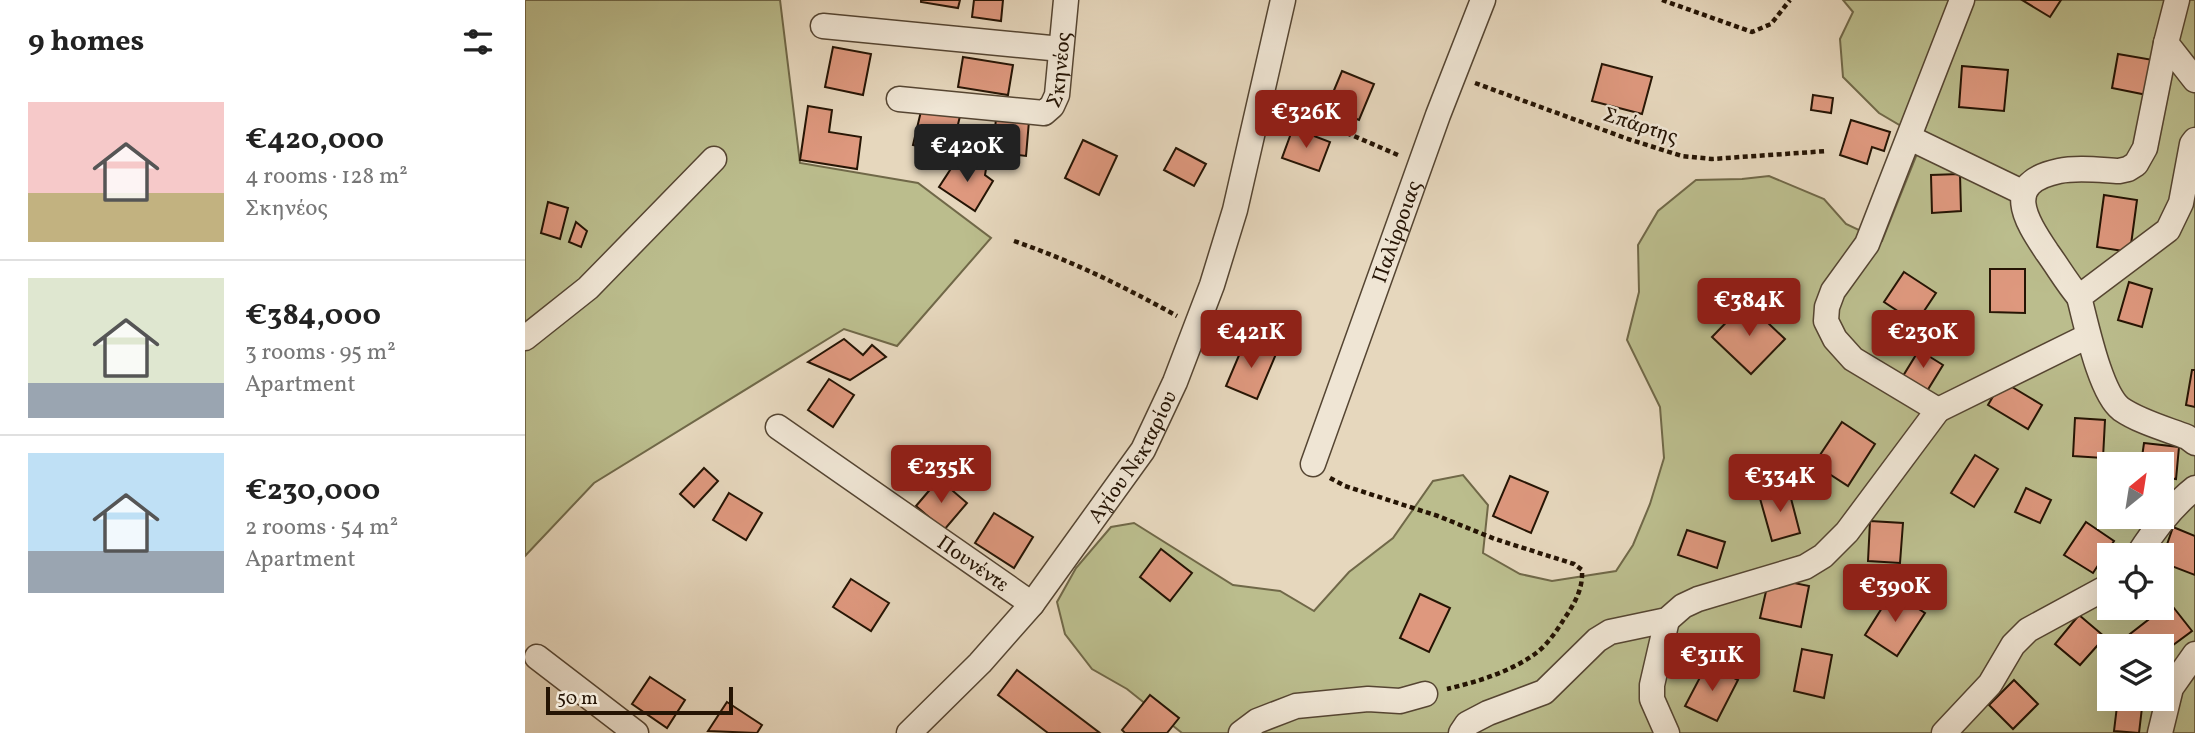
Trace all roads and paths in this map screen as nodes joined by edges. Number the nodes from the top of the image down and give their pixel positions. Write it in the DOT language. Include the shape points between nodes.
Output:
graph roads {
  1 [pos="1066,0"];
  2 [pos="1283,0"];
  3 [pos="1483,0"];
  4 [pos="1662,0"];
  5 [pos="1790,0"];
  6 [pos="1962,0"];
  7 [pos="2177,0"];
  8 [pos="823,26"];
  9 [pos="2166,43"];
  10 [pos="1061,49"];
  11 [pos="1454,75"];
  12 [pos="2195,80"];
  13 [pos="1261,94"];
  14 [pos="899,99"];
  15 [pos="1910,138"];
  16 [pos="2195,140"];
  17 [pos="1827,151"];
  18 [pos="714,159"];
  19 [pos="1422,164"];
  20 [pos="2024,193"];
  21 [pos="1014,241"];
  22 [pos="2079,297"];
  23 [pos="1196,327"];
  24 [pos="2088,335"];
  25 [pos="525,338"];
  26 [pos="1938,410"];
  27 [pos="778,426"];
  28 [pos="2195,443"];
  29 [pos="1314,464"];
  30 [pos="2195,488"];
  31 [pos="2146,543"];
  32 [pos="2097,593"];
  33 [pos="1032,604"];
  34 [pos="1667,620"];
  35 [pos="2195,654"];
  36 [pos="537,657"];
  37 [pos="1425,694"];
  38 [pos="636,733"];
  39 [pos="909,733"];
  40 [pos="1241,733"];
  41 [pos="1461,733"];
  42 [pos="1667,733"];
  43 [pos="1944,733"];
  44 [pos="2159,733"];
  1 -- 10 [label="street, Σκηνέος"];
  2 -- 13 [label="street, Αγίου Νεκταρίου"];
  3 -- 11 [label="street, Παλίρροιας"];
  4 -- 5 [label="path" via="1752,32 1771,24"];
  6 -- 15 [label="street"];
  7 -- 9 [label="street"];
  8 -- 10 [label="street"];
  9 -- 12 [label="street"];
  9 -- 20 [label="street" via="2145,148 2136,164 2119,171 2062,170 2043,175"];
  10 -- 14 [label="street, Σκηνέος" via="1057,95 1044,113"];
  11 -- 17 [label="path, Σπάρτης" via="1682,156 1712,159"];
  11 -- 19 [label="street, Παλίρροιας"];
  13 -- 19 [label="path"];
  13 -- 23 [label="street, Αγίου Νεκταρίου" via="1235,210"];
  15 -- 20 [label="street"];
  15 -- 26 [label="street" via="1867,244 1833,291 1826,321 1853,359"];
  16 -- 22 [label="street" via="2181,203 2168,230"];
  18 -- 25 [label="street" via="588,288"];
  19 -- 29 [label="street, Παλίρροιας"];
  20 -- 22 [label="street" via="2022,204 2032,230"];
  21 -- 23 [label="path" via="1068,260"];
  22 -- 24 [label="street"];
  23 -- 33 [label="street, Αγίου Νεκταρίου" via="1143,450"];
  24 -- 26 [label="street"];
  24 -- 28 [label="street" via="2114,402 2124,411"];
  26 -- 34 [label="street" via="1847,533 1823,556 1805,567 1698,599"];
  27 -- 33 [label="street, Πουνέντε"];
  29 -- 37 [label="path" via="1321,473 1345,485 1582,570 1573,606 1534,655 1477,681"];
  30 -- 31 [label="street"];
  32 -- 43 [label="street" via="2028,630 2013,645 1990,684"];
  33 -- 39 [label="street, Αγίου Νεκταρίου"];
  34 -- 41 [label="street" via="1611,632 1544,692 1488,713 1467,724"];
  34 -- 42 [label="street" via="1652,685 1652,699"];
  35 -- 44 [label="street" via="2171,688"];
  36 -- 38 [label="street"];
  37 -- 40 [label="street" via="1400,701 1368,699 1296,706"];
}
